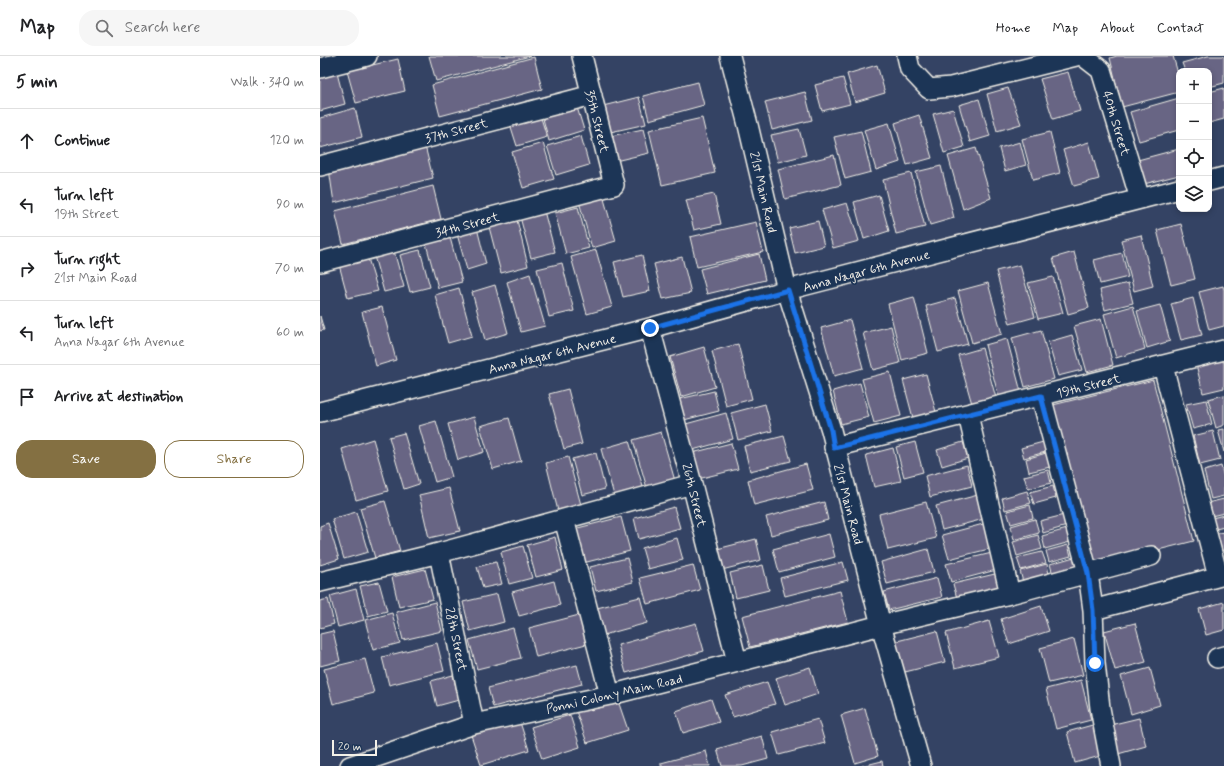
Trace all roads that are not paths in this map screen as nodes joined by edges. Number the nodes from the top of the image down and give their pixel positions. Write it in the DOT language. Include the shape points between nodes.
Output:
graph roads {
  1 [pos="367,56"];
  2 [pos="582,56"];
  3 [pos="730,56"];
  4 [pos="907,56"];
  5 [pos="1076,56"];
  6 [pos="1083,56"];
  7 [pos="320,68"];
  8 [pos="592,95"];
  9 [pos="320,166"];
  10 [pos="1224,178"];
  11 [pos="1212,180"];
  12 [pos="614,185"];
  13 [pos="1176,190"];
  14 [pos="1140,199"];
  15 [pos="320,262"];
  16 [pos="788,290"];
  17 [pos="650,328"];
  18 [pos="1224,350"];
  19 [pos="1163,366"];
  20 [pos="1041,396"];
  21 [pos="320,412"];
  22 [pos="968,414"];
  23 [pos="834,448"];
  24 [pos="692,484"];
  25 [pos="564,519"];
  26 [pos="439,553"];
  27 [pos="1151,556"];
  28 [pos="1088,573"];
  29 [pos="1221,576"];
  30 [pos="320,582"];
  31 [pos="1010,594"];
  32 [pos="1093,610"];
  33 [pos="881,625"];
  34 [pos="737,662"];
  35 [pos="610,695"];
  36 [pos="474,724"];
  37 [pos="350,766"];
  38 [pos="921,766"];
  39 [pos="1111,766"];
  1 -- 7 [label="street"];
  2 -- 8 [label="street, 35th Street"];
  3 -- 16 [label="street, 21st Main Road"];
  4 -- 5 [label="street" via="910,69 930,89 951,88"];
  6 -- 14 [label="street, 40th Street" via="1102,70"];
  8 -- 9 [label="street, 37th Street"];
  8 -- 12 [label="street, 35th Street"];
  10 -- 11 [label="street"];
  12 -- 15 [label="street, 34th Street"];
  13 -- 14 [label="street, Anna Nagar 6th Avenue"];
  14 -- 16 [label="street, Anna Nagar 6th Avenue"];
  16 -- 17 [label="street, Anna Nagar 6th Avenue"];
  16 -- 23 [label="street, 21st Main Road" via="831,430"];
  17 -- 21 [label="street, Anna Nagar 6th Avenue"];
  17 -- 24 [label="street, 26th Street"];
  18 -- 19 [label="street, 19th Street"];
  19 -- 20 [label="street, 19th Street"];
  19 -- 29 [label="street"];
  20 -- 22 [label="street, 19th Street"];
  20 -- 28 [label="street"];
  22 -- 23 [label="street, 19th Street"];
  22 -- 31 [label="street"];
  23 -- 33 [label="street, 21st Main Road"];
  24 -- 25 [label="street"];
  24 -- 34 [label="street, 26th Street"];
  25 -- 26 [label="street"];
  25 -- 35 [label="street"];
  26 -- 30 [label="street"];
  26 -- 36 [label="street, 28th Street"];
  27 -- 28 [label="street, Ponni Colony Main Road"];
  28 -- 31 [label="street, Ponni Colony Main Road"];
  28 -- 32 [label="street"];
  29 -- 32 [label="street"];
  31 -- 33 [label="street, Ponni Colony Main Road"];
  32 -- 39 [label="street" via="1100,708"];
  33 -- 34 [label="street, Ponni Colony Main Road"];
  33 -- 38 [label="street, 21st Main Road"];
  34 -- 35 [label="street, Ponni Colony Main Road"];
  35 -- 36 [label="street, Ponni Colony Main Road"];
  36 -- 37 [label="street, Ponni Colony Main Road"];
}
